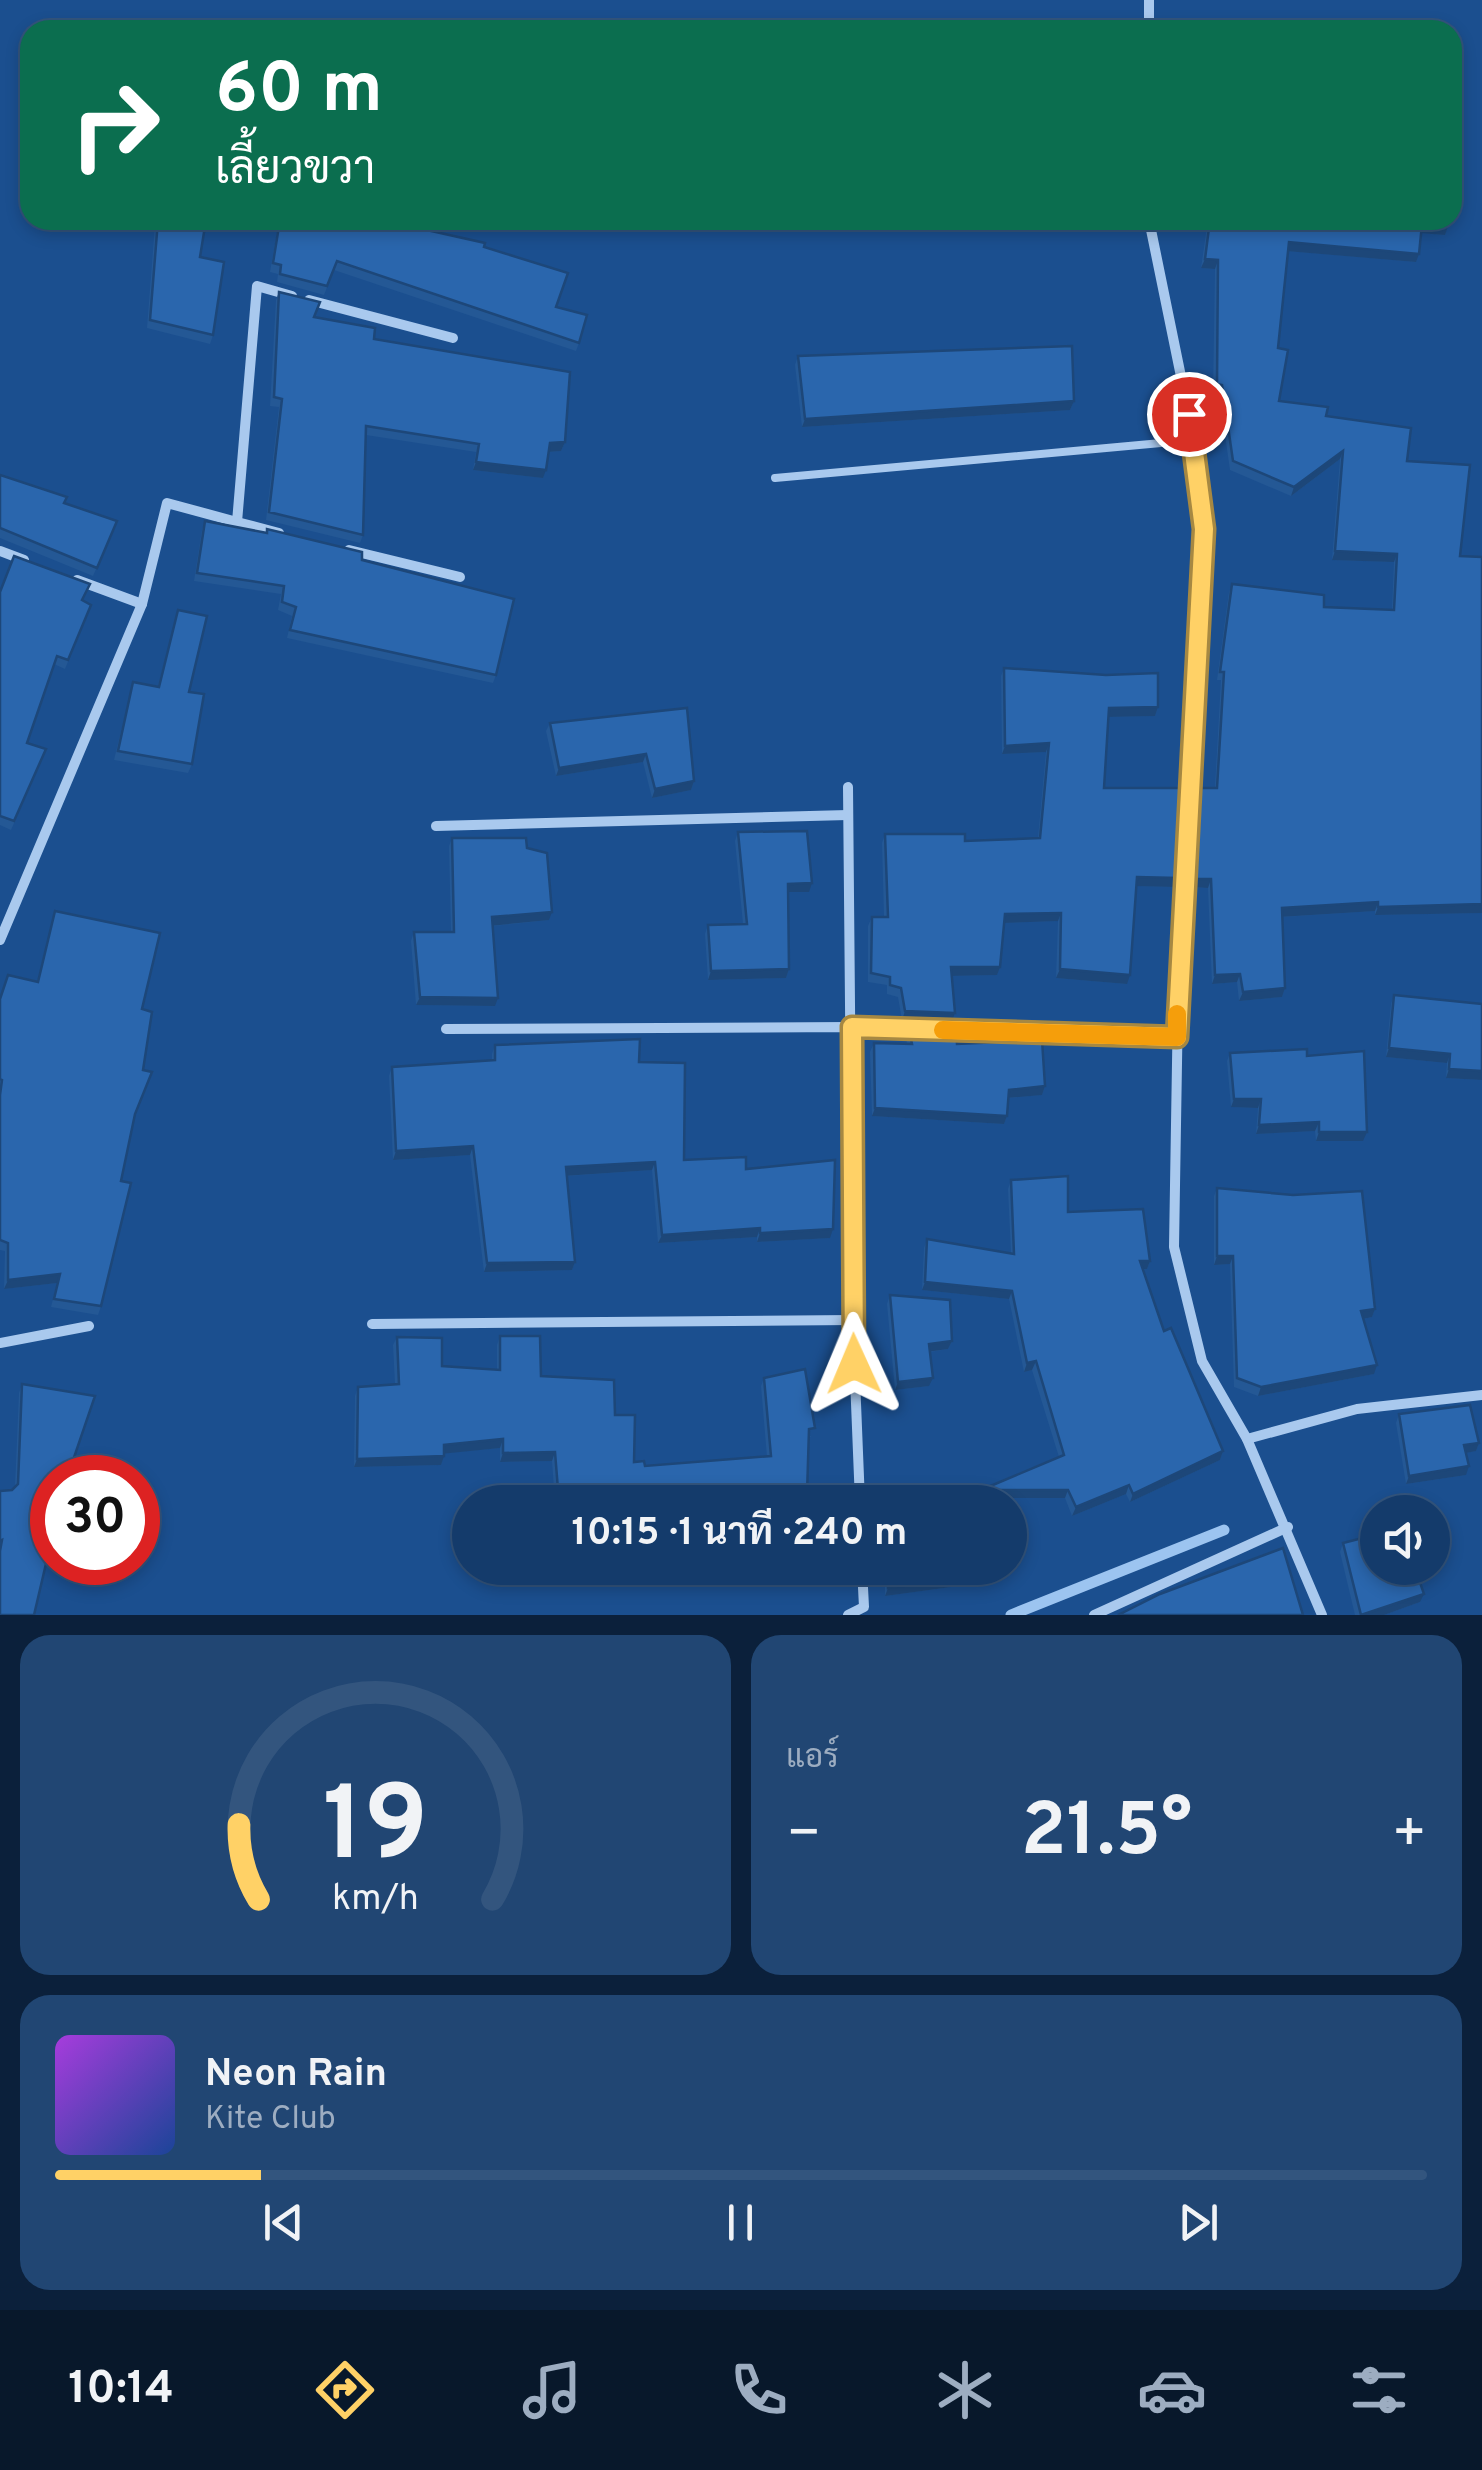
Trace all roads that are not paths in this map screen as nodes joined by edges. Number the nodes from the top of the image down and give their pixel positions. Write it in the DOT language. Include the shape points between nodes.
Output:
graph roads {
  1 [pos="1151,230"];
  2 [pos="453,338"];
  3 [pos="1194,440"];
  4 [pos="776,478"];
  5 [pos="237,522"];
  6 [pos="293,536"];
  7 [pos="330,545"];
  8 [pos="0,552"];
  9 [pos="36,564"];
  10 [pos="460,577"];
  11 [pos="71,578"];
  12 [pos="142,604"];
  13 [pos="848,787"];
  14 [pos="848,816"];
  15 [pos="436,826"];
  16 [pos="0,940"];
  17 [pos="852,1027"];
  18 [pos="446,1029"];
  19 [pos="1177,1037"];
  20 [pos="853,1320"];
  21 [pos="372,1324"];
  22 [pos="89,1326"];
  23 [pos="0,1342"];
  24 [pos="1482,1379"];
  25 [pos="1481,1395"];
  26 [pos="1247,1439"];
  27 [pos="859,1485"];
  28 [pos="1288,1528"];
  29 [pos="863,1585"];
  30 [pos="848,1615"];
  31 [pos="1094,1615"];
  32 [pos="1322,1615"];
  1 -- 3 [label="street"];
  2 -- 5 [label="street" via="257,286"];
  3 -- 4 [label="lane"];
  3 -- 19 [label="street" via="1204,529"];
  5 -- 6 [label="street"];
  5 -- 12 [label="street" via="167,503"];
  7 -- 10 [label="street"];
  8 -- 9 [label="street"];
  11 -- 12 [label="street"];
  12 -- 16 [label="street"];
  13 -- 14 [label="street"];
  14 -- 15 [label="street"];
  14 -- 17 [label="street"];
  17 -- 18 [label="street"];
  17 -- 19 [label="street"];
  17 -- 20 [label="street"];
  19 -- 26 [label="street" via="1174,1246 1202,1361"];
  20 -- 21 [label="street"];
  20 -- 27 [label="street"];
  22 -- 23 [label="street"];
  24 -- 25 [label="street"];
  25 -- 26 [label="street" via="1357,1408"];
  26 -- 28 [label="street"];
  28 -- 31 [label="street"];
  28 -- 32 [label="street"];
  29 -- 30 [label="street" via="864,1606"];
}
